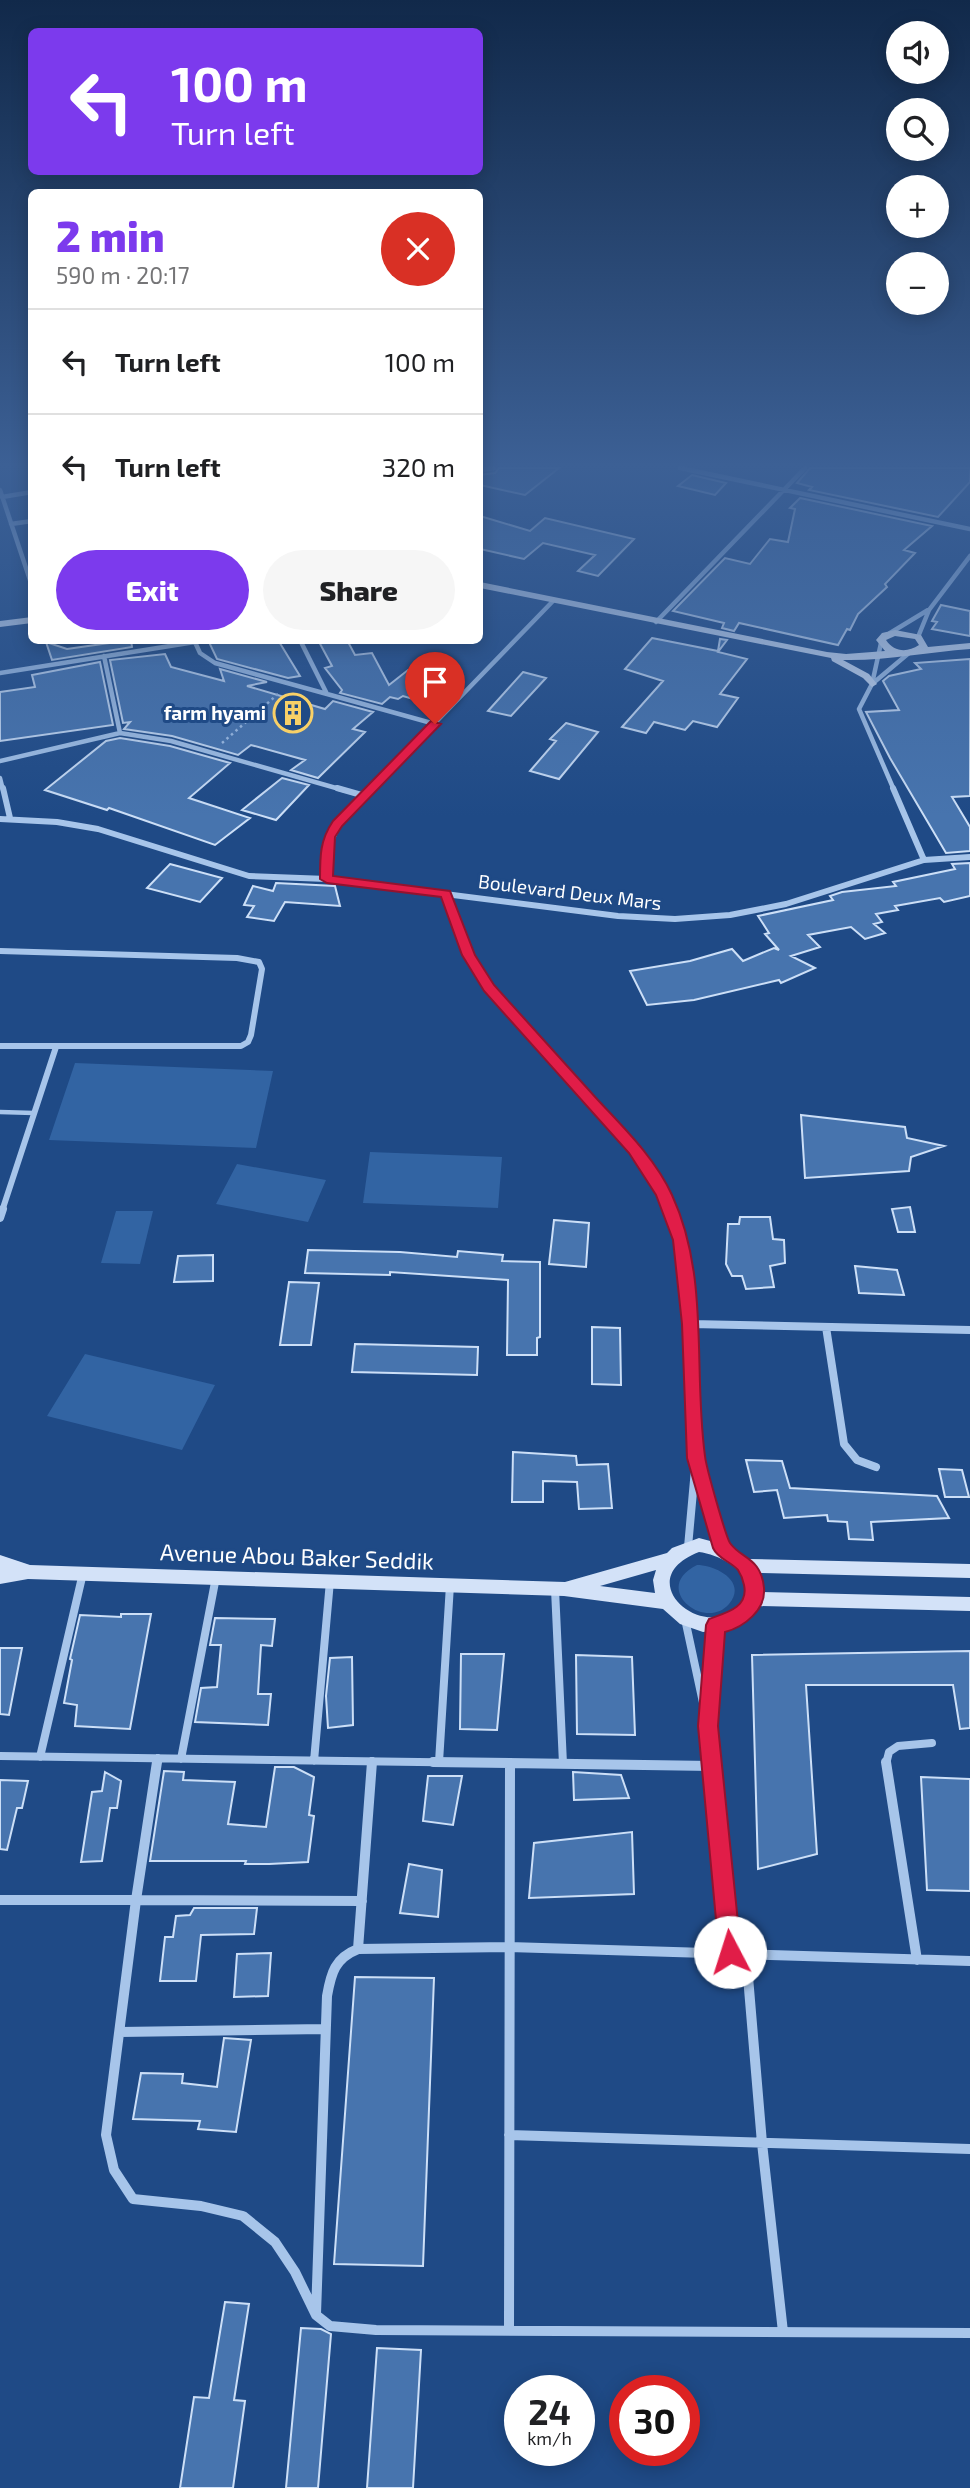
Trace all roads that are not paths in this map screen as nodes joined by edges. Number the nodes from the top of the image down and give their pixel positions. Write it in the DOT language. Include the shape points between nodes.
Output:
graph roads {
  1 [pos="485,584"];
  2 [pos="692,584"];
  3 [pos="949,584"];
  4 [pos="553,601"];
  5 [pos="929,610"];
  6 [pos="28,620"];
  7 [pos="656,622"];
  8 [pos="0,624"];
  9 [pos="884,638"];
  10 [pos="176,644"];
  11 [pos="196,644"];
  12 [pos="302,644"];
  13 [pos="970,645"];
  14 [pos="914,646"];
  15 [pos="827,655"];
  16 [pos="879,655"];
  17 [pos="104,656"];
  18 [pos="0,673"];
  19 [pos="872,684"];
  20 [pos="327,694"];
  21 [pos="435,724"];
  22 [pos="120,733"];
  23 [pos="0,761"];
  24 [pos="0,778"];
  25 [pos="365,796"];
  26 [pos="0,818"];
  27 [pos="10,818"];
  28 [pos="970,857"];
  29 [pos="925,860"];
  30 [pos="327,879"];
  31 [pos="446,893"];
  32 [pos="0,951"];
  33 [pos="0,1046"];
  34 [pos="56,1047"];
  35 [pos="0,1112"];
  36 [pos="34,1113"];
  37 [pos="0,1218"];
  38 [pos="691,1324"];
  39 [pos="826,1327"];
  40 [pos="970,1330"];
  41 [pos="696,1458"];
  42 [pos="876,1467"];
  43 [pos="688,1547"];
  44 [pos="722,1548"];
  45 [pos="668,1560"];
  46 [pos="0,1562"];
  47 [pos="746,1566"];
  48 [pos="970,1571"];
  49 [pos="28,1572"];
  50 [pos="83,1573"];
  51 [pos="0,1577"];
  52 [pos="216,1577"];
  53 [pos="330,1581"];
  54 [pos="450,1585"];
  55 [pos="560,1589"];
  56 [pos="752,1599"];
  57 [pos="667,1602"];
  58 [pos="970,1604"];
  59 [pos="685,1619"];
  60 [pos="715,1625"];
  61 [pos="708,1726"];
  62 [pos="932,1743"];
  63 [pos="0,1756"];
  64 [pos="40,1757"];
  65 [pos="158,1758"];
  66 [pos="181,1759"];
  67 [pos="314,1760"];
  68 [pos="372,1761"];
  69 [pos="439,1762"];
  70 [pos="510,1763"];
  71 [pos="563,1764"];
  72 [pos="712,1766"];
  73 [pos="0,1900"];
  74 [pos="136,1900"];
  75 [pos="362,1901"];
  76 [pos="509,1947"];
  77 [pos="358,1949"];
  78 [pos="730,1952"];
  79 [pos="746,1953"];
  80 [pos="917,1960"];
  81 [pos="970,1961"];
  82 [pos="325,2029"];
  83 [pos="120,2032"];
  84 [pos="509,2135"];
  85 [pos="762,2143"];
  86 [pos="970,2149"];
  87 [pos="316,2315"];
  88 [pos="509,2330"];
  89 [pos="783,2332"];
  90 [pos="970,2333"];
  1 -- 4 [label="main road"];
  2 -- 7 [label="street"];
  3 -- 5 [label="street"];
  4 -- 7 [label="main road"];
  4 -- 21 [label="street"];
  5 -- 9 [label="street"];
  5 -- 14 [label="street"];
  6 -- 8 [label="main road"];
  7 -- 15 [label="main road"];
  9 -- 14 [label="main road" via="890,650"];
  9 -- 14 [label="main road" via="907,633"];
  9 -- 15 [label="main road"];
  9 -- 16 [label="street"];
  10 -- 17 [label="street"];
  11 -- 20 [label="street" via="215,663"];
  12 -- 20 [label="street"];
  13 -- 14 [label="main road"];
  14 -- 16 [label="main road"];
  14 -- 19 [label="street"];
  15 -- 16 [label="main road"];
  15 -- 19 [label="main road" via="857,670"];
  16 -- 19 [label="street"];
  17 -- 18 [label="street"];
  17 -- 22 [label="street"];
  19 -- 29 [label="street" via="860,703 861,718"];
  20 -- 21 [label="street"];
  21 -- 25 [label="street"];
  22 -- 23 [label="street"];
  22 -- 25 [label="street" via="171,741"];
  24 -- 27 [label="street"];
  25 -- 30 [label="street" via="329,837"];
  26 -- 27 [label="street, Boulevard Deux Mars"];
  27 -- 30 [label="street, Boulevard Deux Mars" via="98,829 249,876"];
  28 -- 29 [label="street, Boulevard Deux Mars"];
  29 -- 31 [label="street, Boulevard Deux Mars" via="786,904 675,919"];
  30 -- 31 [label="street, Boulevard Deux Mars"];
  31 -- 38 [label="street" via="468,955 489,988 634,1149 664,1194 681,1240"];
  32 -- 34 [label="street" via="237,958 259,962 262,969 251,1035 241,1046"];
  33 -- 34 [label="street"];
  34 -- 36 [label="street"];
  35 -- 36 [label="lane"];
  36 -- 37 [label="street"];
  38 -- 39 [label="street"];
  38 -- 41 [label="street"];
  39 -- 40 [label="street"];
  39 -- 42 [label="street" via="844,1444 850,1456"];
  41 -- 43 [label="street"];
  41 -- 44 [label="street"];
  43 -- 44 [label="main road"];
  43 -- 45 [label="main road"];
  44 -- 47 [label="main road"];
  45 -- 55 [label="main road, Avenue Abou Baker Seddik"];
  45 -- 57 [label="main road" via="660,1581"];
  46 -- 49 [label="main road, Avenue Abou Baker Seddik"];
  47 -- 48 [label="main road"];
  47 -- 56 [label="main road" via="754,1587"];
  49 -- 50 [label="main road, Avenue Abou Baker Seddik"];
  49 -- 51 [label="main road, Avenue Abou Baker Seddik"];
  50 -- 52 [label="main road, Avenue Abou Baker Seddik"];
  50 -- 64 [label="street"];
  52 -- 53 [label="main road, Avenue Abou Baker Seddik"];
  52 -- 66 [label="street"];
  53 -- 54 [label="main road, Avenue Abou Baker Seddik"];
  53 -- 67 [label="street"];
  54 -- 55 [label="main road, Avenue Abou Baker Seddik"];
  54 -- 69 [label="street"];
  55 -- 57 [label="main road, Avenue Abou Baker Seddik"];
  55 -- 71 [label="street"];
  56 -- 58 [label="main road"];
  56 -- 60 [label="main road" via="745,1612"];
  57 -- 59 [label="main road"];
  59 -- 60 [label="main road"];
  59 -- 61 [label="street"];
  60 -- 61 [label="street"];
  61 -- 72 [label="street"];
  62 -- 80 [label="street" via="898,1746 888,1752 886,1763"];
  63 -- 64 [label="street"];
  64 -- 65 [label="street"];
  65 -- 66 [label="street"];
  65 -- 74 [label="street"];
  66 -- 67 [label="street"];
  67 -- 68 [label="street"];
  68 -- 69 [label="street"];
  68 -- 75 [label="street"];
  69 -- 70 [label="street"];
  70 -- 71 [label="street"];
  70 -- 76 [label="street"];
  71 -- 72 [label="street"];
  72 -- 78 [label="street"];
  73 -- 74 [label="street"];
  74 -- 75 [label="street"];
  74 -- 83 [label="street"];
  75 -- 77 [label="street"];
  76 -- 77 [label="street"];
  76 -- 78 [label="street"];
  76 -- 84 [label="street"];
  77 -- 82 [label="street" via="342,1954 331,1971"];
  78 -- 79 [label="street"];
  79 -- 80 [label="street"];
  79 -- 85 [label="street"];
  80 -- 81 [label="street"];
  82 -- 83 [label="street"];
  82 -- 87 [label="street"];
  83 -- 87 [label="street" via="106,2135 116,2180 133,2199 243,2216 275,2242"];
  84 -- 85 [label="street"];
  84 -- 88 [label="street"];
  85 -- 86 [label="street"];
  85 -- 89 [label="street"];
  87 -- 88 [label="street" via="330,2326 351,2329"];
  88 -- 89 [label="street"];
  89 -- 90 [label="street"];
}
